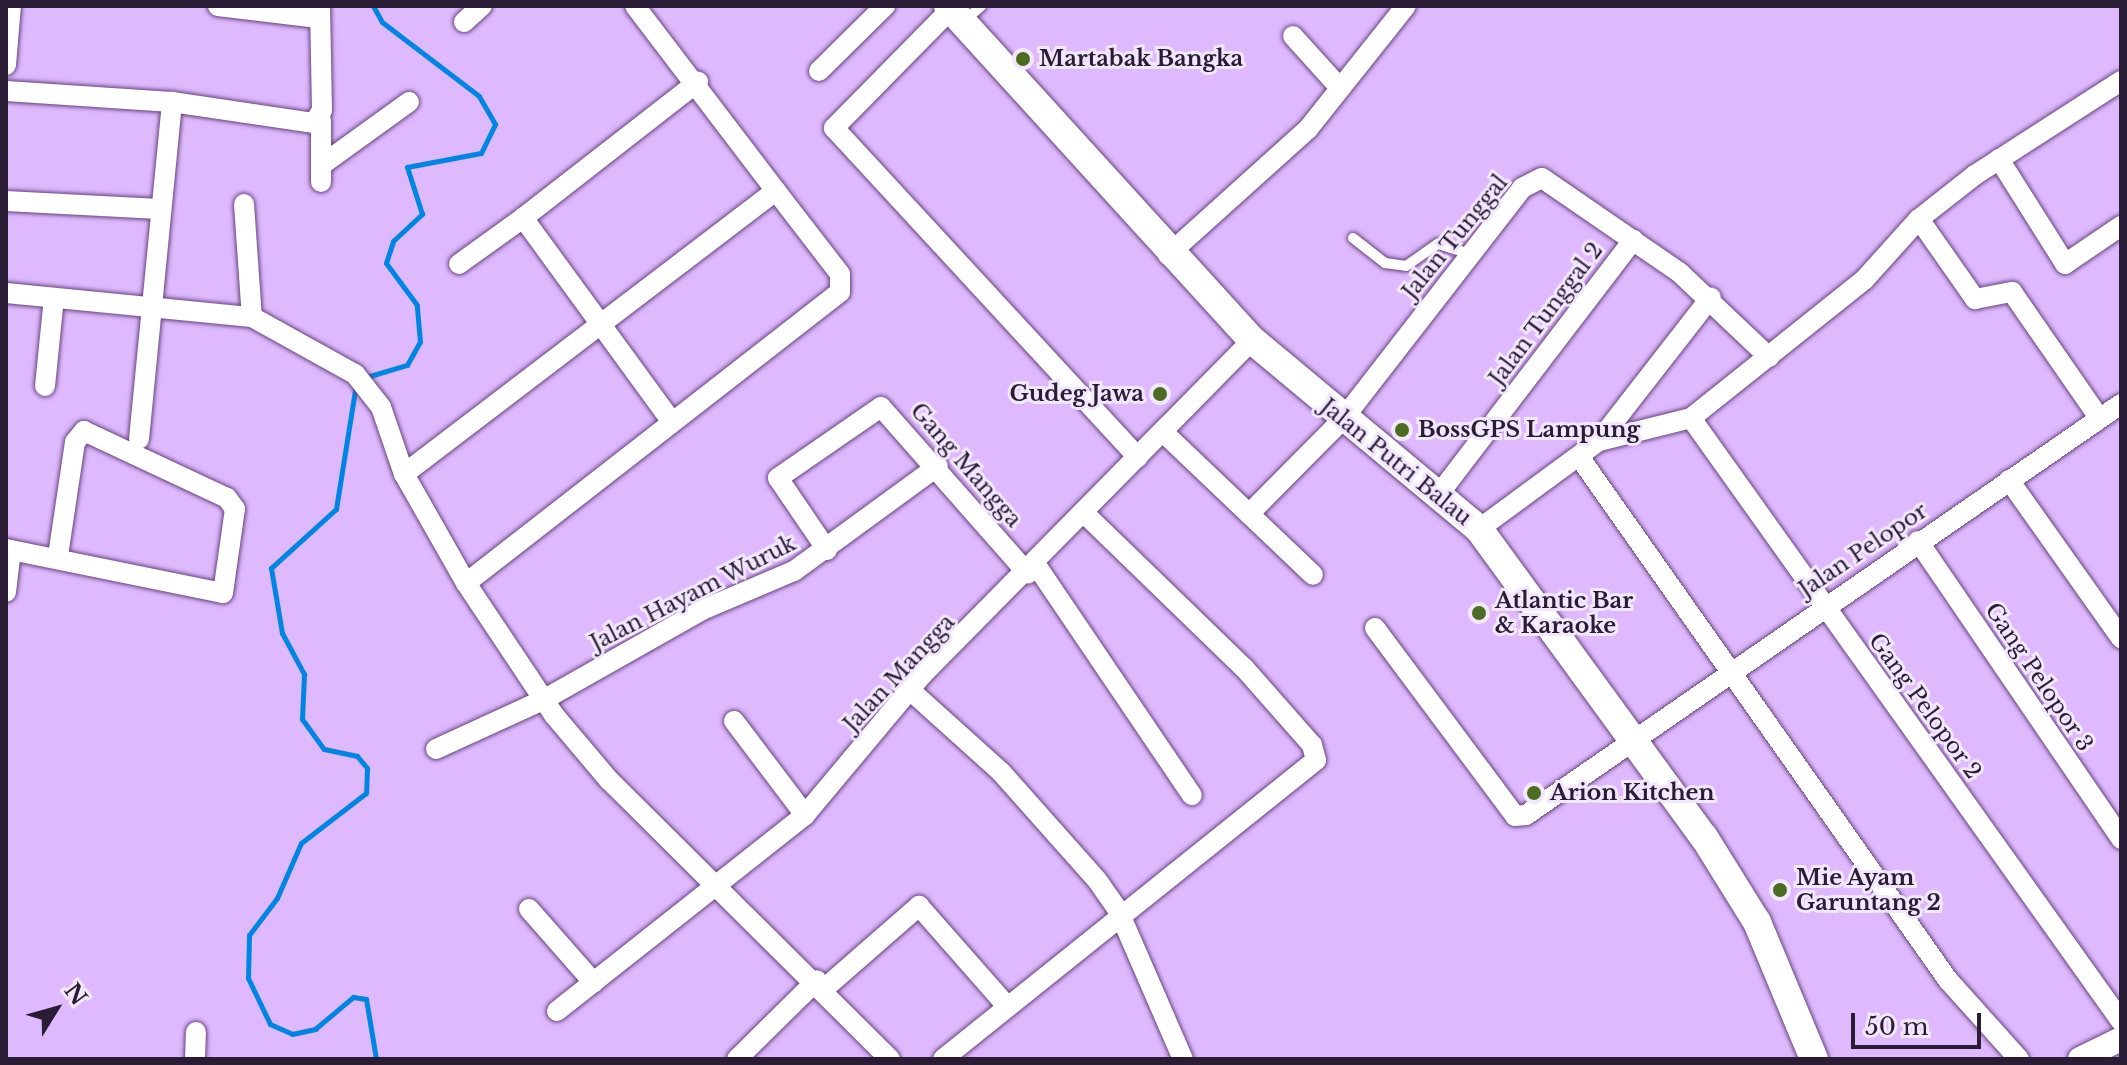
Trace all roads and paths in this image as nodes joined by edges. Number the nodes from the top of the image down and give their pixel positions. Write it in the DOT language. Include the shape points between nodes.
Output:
graph roads {
  1 [pos="11,6"];
  2 [pos="218,6"];
  3 [pos="482,6"];
  4 [pos="635,6"];
  5 [pos="885,6"];
  6 [pos="1406,6"];
  7 [pos="961,11"];
  8 [pos="319,12"];
  9 [pos="464,22"];
  10 [pos="1293,36"];
  11 [pos="6,65"];
  12 [pos="819,71"];
  13 [pos="698,82"];
  14 [pos="1340,88"];
  15 [pos="6,91"];
  16 [pos="2117,92"];
  17 [pos="172,102"];
  18 [pos="409,102"];
  19 [pos="321,120"];
  20 [pos="1999,159"];
  21 [pos="776,191"];
  22 [pos="6,201"];
  23 [pos="244,204"];
  24 [pos="159,209"];
  25 [pos="523,218"];
  26 [pos="1919,219"];
  27 [pos="2121,226"];
  28 [pos="1353,238"];
  29 [pos="1633,240"];
  30 [pos="1471,254"];
  31 [pos="1168,255"];
  32 [pos="459,264"];
  33 [pos="6,293"];
  34 [pos="1711,297"];
  35 [pos="54,298"];
  36 [pos="147,307"];
  37 [pos="252,317"];
  38 [pos="596,321"];
  39 [pos="1252,340"];
  40 [pos="1769,357"];
  41 [pos="45,386"];
  42 [pos="2120,404"];
  43 [pos="2098,416"];
  44 [pos="1691,418"];
  45 [pos="1343,419"];
  46 [pos="672,422"];
  47 [pos="1163,432"];
  48 [pos="139,439"];
  49 [pos="1599,441"];
  50 [pos="1138,457"];
  51 [pos="1580,458"];
  52 [pos="938,466"];
  53 [pos="404,474"];
  54 [pos="2009,480"];
  55 [pos="1439,494"];
  56 [pos="1084,513"];
  57 [pos="1249,514"];
  58 [pos="1479,529"];
  59 [pos="1918,541"];
  60 [pos="9,550"];
  61 [pos="827,550"];
  62 [pos="58,556"];
  63 [pos="1032,570"];
  64 [pos="1313,575"];
  65 [pos="466,583"];
  66 [pos="6,592"];
  67 [pos="1824,606"];
  68 [pos="1375,628"];
  69 [pos="2121,638"];
  70 [pos="1733,668"];
  71 [pos="910,690"];
  72 [pos="543,700"];
  73 [pos="734,721"];
  74 [pos="1638,740"];
  75 [pos="436,749"];
  76 [pos="1192,795"];
  77 [pos="805,815"];
  78 [pos="2121,839"];
  79 [pos="718,885"];
  80 [pos="529,909"];
  81 [pos="1119,912"];
  82 [pos="594,983"];
  83 [pos="821,984"];
  84 [pos="1006,1005"];
  85 [pos="557,1011"];
  86 [pos="2121,1021"];
  87 [pos="196,1032"];
  88 [pos="2121,1039"];
  89 [pos="882,1056"];
  90 [pos="195,1059"];
  91 [pos="737,1059"];
  92 [pos="943,1059"];
  93 [pos="1183,1059"];
  94 [pos="1814,1059"];
  95 [pos="2019,1059"];
  96 [pos="2080,1059"];
  1 -- 11 [label="street"];
  2 -- 8 [label="street"];
  3 -- 9 [label="street"];
  4 -- 13 [label="street"];
  5 -- 12 [label="street"];
  6 -- 14 [label="street"];
  7 -- 31 [label="main road, Jalan Putri Balau"];
  7 -- 50 [label="street" via="834,128"];
  8 -- 19 [label="street"];
  10 -- 14 [label="street"];
  13 -- 21 [label="street"];
  13 -- 25 [label="street"];
  14 -- 31 [label="street" via="1308,129"];
  15 -- 17 [label="street"];
  16 -- 20 [label="street"];
  17 -- 19 [label="street"];
  17 -- 24 [label="street"];
  18 -- 19 [label="street" via="322,173"];
  20 -- 26 [label="street"];
  20 -- 27 [label="street" via="2065,264"];
  21 -- 38 [label="street"];
  21 -- 46 [label="street" via="840,274 840,292"];
  22 -- 24 [label="street"];
  23 -- 37 [label="street"];
  24 -- 36 [label="street"];
  25 -- 32 [label="street"];
  25 -- 38 [label="street"];
  26 -- 40 [label="street" via="1864,280"];
  26 -- 43 [label="street" via="1975,299 2012,292"];
  28 -- 30 [label="lane" via="1385,263 1406,266 1438,244"];
  29 -- 30 [label="street, Jalan Tunggal" via="1542,178 1522,188"];
  29 -- 34 [label="street"];
  29 -- 55 [label="street, Jalan Tunggal 2"];
  30 -- 45 [label="street, Jalan Tunggal"];
  31 -- 39 [label="main road, Jalan Putri Balau"];
  33 -- 35 [label="street"];
  34 -- 40 [label="street"];
  34 -- 49 [label="street"];
  35 -- 36 [label="street"];
  35 -- 41 [label="street"];
  36 -- 37 [label="street"];
  36 -- 48 [label="street"];
  37 -- 53 [label="street" via="361,380"];
  38 -- 46 [label="street"];
  38 -- 53 [label="street"];
  39 -- 45 [label="main road, Jalan Putri Balau"];
  39 -- 47 [label="street, Jalan Mangga"];
  40 -- 44 [label="street"];
  42 -- 43 [label="street, Jalan Pelopor"];
  43 -- 54 [label="street, Jalan Pelopor"];
  44 -- 49 [label="street"];
  44 -- 67 [label="street, Gang Pelopor 2"];
  45 -- 55 [label="main road, Jalan Putri Balau"];
  45 -- 57 [label="street, Jalan Tunggal"];
  46 -- 65 [label="street"];
  47 -- 50 [label="street, Jalan Mangga"];
  47 -- 57 [label="street"];
  49 -- 51 [label="street"];
  50 -- 56 [label="street, Jalan Mangga"];
  51 -- 58 [label="street"];
  51 -- 70 [label="street"];
  52 -- 61 [label="street, Jalan Hayam Wuruk"];
  52 -- 61 [label="street, Gang Mangga" via="881,407 807,454 777,480"];
  52 -- 63 [label="street, Gang Mangga"];
  53 -- 65 [label="street"];
  54 -- 59 [label="street, Jalan Pelopor"];
  54 -- 69 [label="street"];
  55 -- 58 [label="main road, Jalan Putri Balau"];
  56 -- 63 [label="street, Jalan Mangga"];
  56 -- 81 [label="street" via="1178,599 1317,756"];
  57 -- 64 [label="street"];
  58 -- 74 [label="main road, Jalan Putri Balau"];
  59 -- 67 [label="street, Jalan Pelopor"];
  59 -- 78 [label="street, Gang Pelopor 3"];
  60 -- 62 [label="street"];
  60 -- 66 [label="street"];
  61 -- 72 [label="street, Jalan Hayam Wuruk"];
  62 -- 62 [label="street" via="75,442 84,431 227,498 235,509 223,593"];
  63 -- 71 [label="street, Jalan Mangga"];
  63 -- 76 [label="street, Gang Mangga"];
  65 -- 72 [label="street"];
  67 -- 70 [label="street, Jalan Pelopor"];
  67 -- 86 [label="street, Gang Pelopor 2"];
  68 -- 74 [label="street, Jalan Pelopor" via="1515,816 1546,804"];
  70 -- 74 [label="street, Jalan Pelopor"];
  70 -- 95 [label="street" via="1948,980"];
  71 -- 77 [label="street, Jalan Mangga"];
  71 -- 81 [label="street" via="1001,772"];
  72 -- 75 [label="street, Jalan Hayam Wuruk"];
  72 -- 79 [label="street" via="609,780"];
  73 -- 77 [label="street"];
  74 -- 94 [label="main road, Jalan Putri Balau" via="1757,922"];
  77 -- 79 [label="street, Jalan Mangga"];
  79 -- 82 [label="street, Jalan Mangga"];
  79 -- 83 [label="street"];
  80 -- 82 [label="street"];
  81 -- 84 [label="street"];
  81 -- 93 [label="street"];
  82 -- 85 [label="street, Jalan Mangga"];
  83 -- 84 [label="street" via="919,906"];
  83 -- 89 [label="street"];
  83 -- 91 [label="street"];
  84 -- 92 [label="street"];
  87 -- 90 [label="street"];
  88 -- 96 [label="street"];
}
